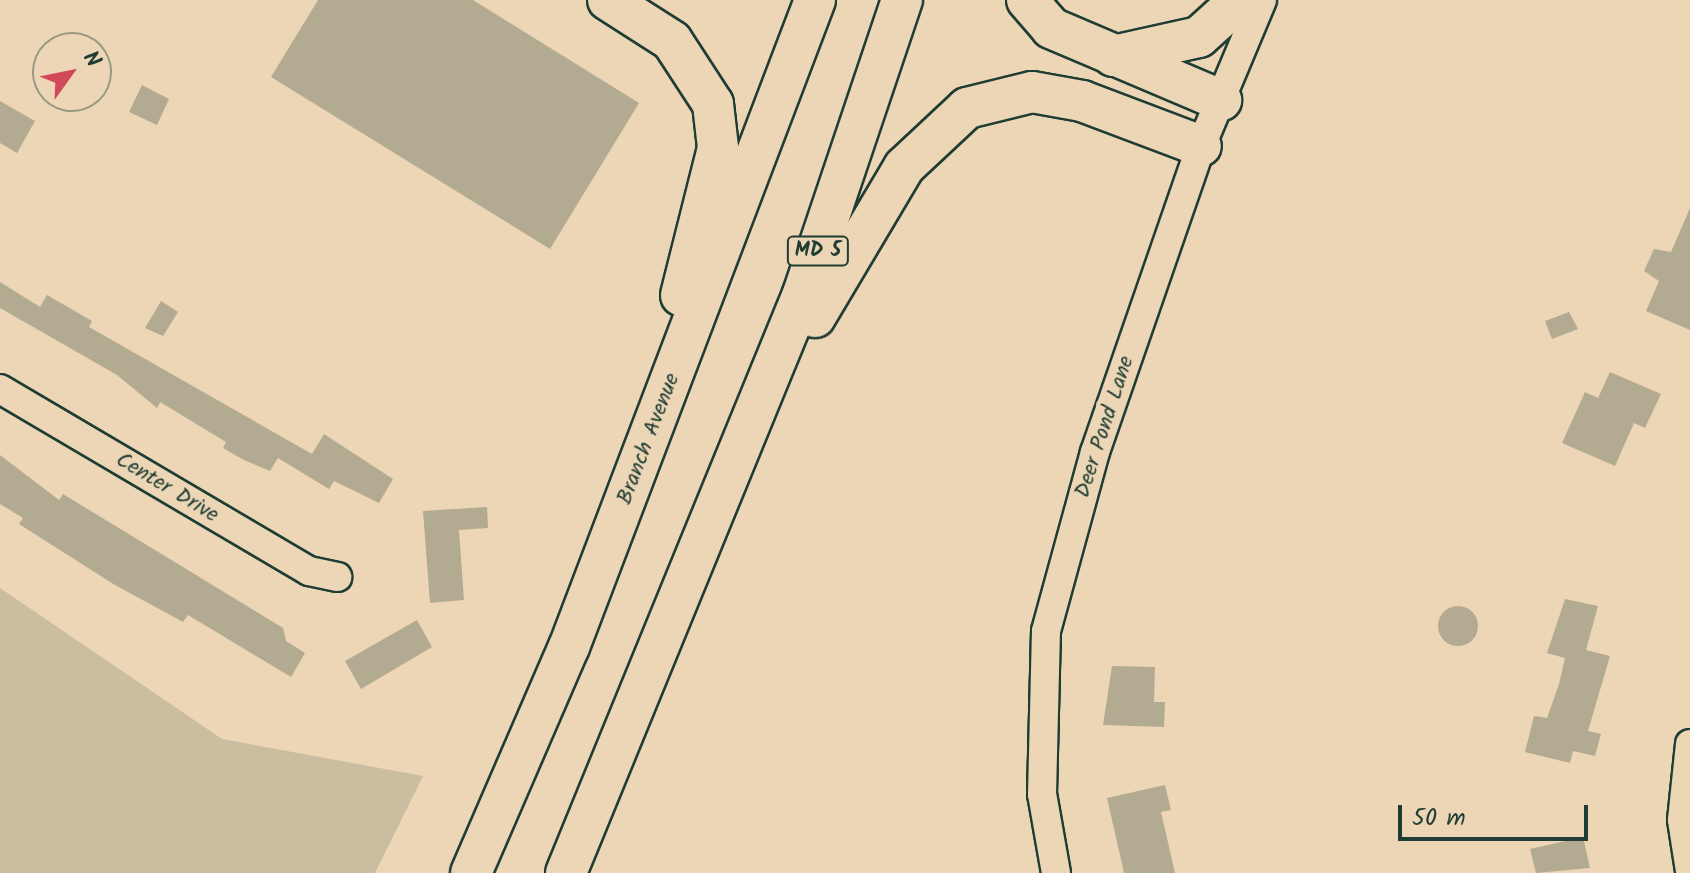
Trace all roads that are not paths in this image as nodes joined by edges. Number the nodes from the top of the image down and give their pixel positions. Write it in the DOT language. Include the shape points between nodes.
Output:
graph roads {
  1 [pos="608,0"];
  2 [pos="815,0"];
  3 [pos="902,0"];
  4 [pos="1027,0"];
  5 [pos="1240,0"];
  6 [pos="1262,0"];
  7 [pos="1105,57"];
  8 [pos="1221,100"];
  9 [pos="1201,146"];
  10 [pos="0,389"];
  11 [pos="631,487"];
  12 [pos="718,496"];
  13 [pos="337,577"];
  14 [pos="1690,744"];
  15 [pos="473,869"];
  16 [pos="1690,871"];
  17 [pos="566,873"];
  18 [pos="1056,873"];
  1 -- 11 [label="highway" via="672,41 697,69 713,104 718,148"];
  2 -- 11 [label="highway, Branch Avenue"];
  3 -- 12 [label="highway, MD 5" via="803,294"];
  4 -- 7 [label="highway" via="1051,28"];
  5 -- 7 [label="highway" via="1199,37"];
  6 -- 8 [label="street, Deer Pond Lane"];
  7 -- 8 [label="highway"];
  8 -- 9 [label="street, Deer Pond Lane"];
  9 -- 12 [label="highway" via="1082,101 1032,92 967,108 904,167"];
  9 -- 18 [label="street, Deer Pond Lane" via="1095,452 1046,631 1042,794"];
  10 -- 13 [label="street, Center Drive" via="309,571"];
  11 -- 15 [label="highway, Branch Avenue"];
  12 -- 17 [label="highway, MD 5"];
  14 -- 16 [label="street" via="1682,820"];
}
